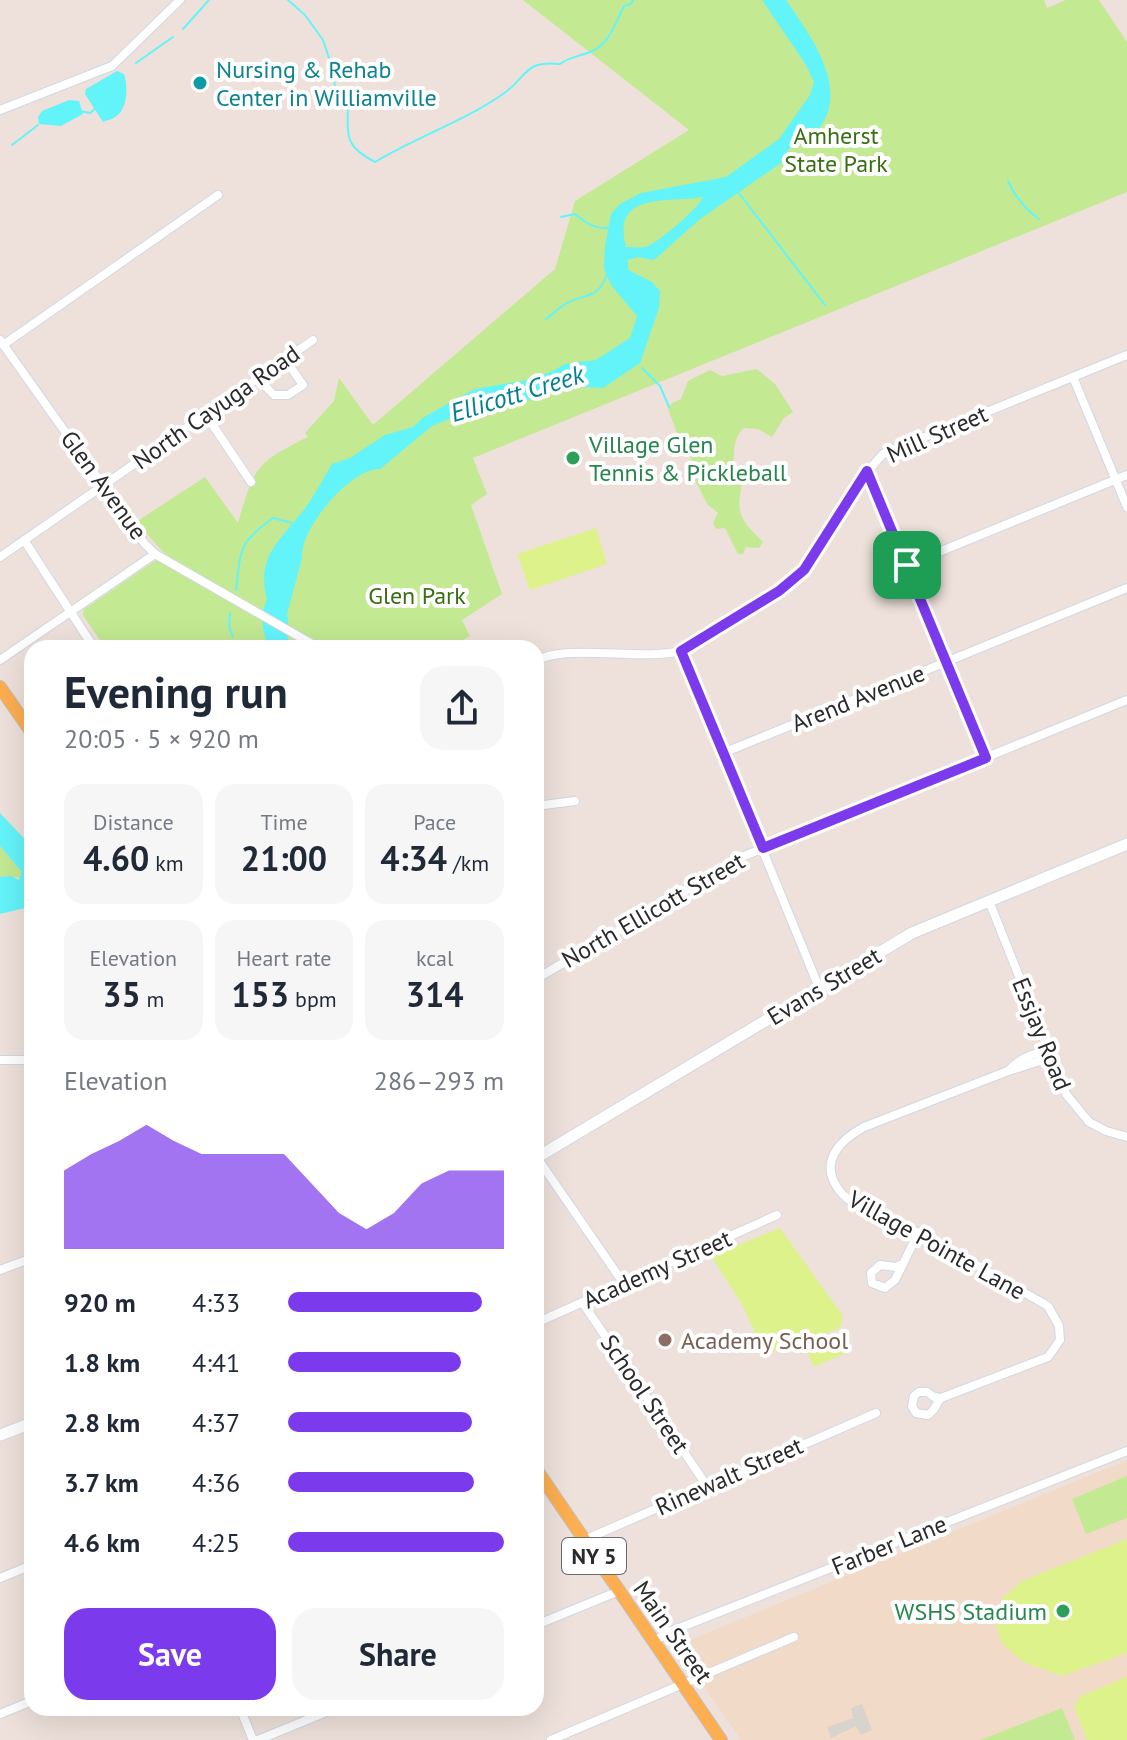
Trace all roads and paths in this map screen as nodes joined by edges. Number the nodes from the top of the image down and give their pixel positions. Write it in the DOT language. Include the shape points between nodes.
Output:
graph roads {
  1 [pos="180,0"];
  2 [pos="0,110"];
  3 [pos="218,195"];
  4 [pos="313,340"];
  5 [pos="2,343"];
  6 [pos="1127,355"];
  7 [pos="285,359"];
  8 [pos="1073,377"];
  9 [pos="258,379"];
  10 [pos="206,415"];
  11 [pos="867,471"];
  12 [pos="1127,475"];
  13 [pos="1116,479"];
  14 [pos="251,482"];
  15 [pos="104,485"];
  16 [pos="1127,507"];
  17 [pos="24,540"];
  18 [pos="155,554"];
  19 [pos="0,557"];
  20 [pos="907,565"];
  21 [pos="1127,588"];
  22 [pos="71,612"];
  23 [pos="30,640"];
  24 [pos="89,640"];
  25 [pos="305,640"];
  26 [pos="24,644"];
  27 [pos="681,651"];
  28 [pos="544,658"];
  29 [pos="0,660"];
  30 [pos="947,662"];
  31 [pos="0,687"];
  32 [pos="1127,700"];
  33 [pos="24,722"];
  34 [pos="723,753"];
  35 [pos="986,758"];
  36 [pos="575,801"];
  37 [pos="544,805"];
  38 [pos="1127,844"];
  39 [pos="763,848"];
  40 [pos="989,901"];
  41 [pos="544,974"];
  42 [pos="820,990"];
  43 [pos="1048,1052"];
  44 [pos="0,1060"];
  45 [pos="24,1060"];
  46 [pos="1127,1137"];
  47 [pos="544,1152"];
  48 [pos="544,1169"];
  49 [pos="777,1215"];
  50 [pos="918,1233"];
  51 [pos="24,1261"];
  52 [pos="903,1264"];
  53 [pos="0,1270"];
  54 [pos="624,1284"];
  55 [pos="582,1302"];
  56 [pos="544,1319"];
  57 [pos="941,1398"];
  58 [pos="876,1413"];
  59 [pos="24,1426"];
  60 [pos="0,1435"];
  61 [pos="1127,1451"];
  62 [pos="544,1481"];
  63 [pos="707,1486"];
  64 [pos="584,1540"];
  65 [pos="24,1568"];
  66 [pos="0,1578"];
  67 [pos="619,1591"];
  68 [pos="544,1622"];
  69 [pos="794,1637"];
  70 [pos="653,1642"];
  71 [pos="683,1685"];
  72 [pos="24,1704"];
  73 [pos="0,1714"];
  74 [pos="244,1716"];
  75 [pos="316,1716"];
  76 [pos="256,1740"];
  77 [pos="551,1740"];
  78 [pos="721,1740"];
  1 -- 2 [label="street" via="112,66"];
  3 -- 5 [label="street"];
  4 -- 7 [label="street, North Cayuga Road"];
  5 -- 15 [label="street, Glen Avenue"];
  6 -- 8 [label="street, Mill Street"];
  7 -- 9 [label="street, North Cayuga Road"];
  7 -- 9 [label="street" via="303,385 288,395 274,395"];
  8 -- 11 [label="street, Mill Street" via="883,454"];
  8 -- 13 [label="street"];
  9 -- 10 [label="street, North Cayuga Road"];
  10 -- 14 [label="street"];
  10 -- 15 [label="street, North Cayuga Road"];
  11 -- 20 [label="street"];
  11 -- 27 [label="street, Mill Street" via="804,570"];
  12 -- 13 [label="street"];
  13 -- 16 [label="street"];
  13 -- 20 [label="street"];
  15 -- 17 [label="street, North Cayuga Road"];
  15 -- 18 [label="street, Glen Avenue"];
  17 -- 19 [label="street, North Cayuga Road"];
  17 -- 22 [label="street"];
  18 -- 22 [label="street"];
  18 -- 25 [label="street, Glen Avenue"];
  20 -- 30 [label="street"];
  21 -- 30 [label="street, Arend Avenue"];
  22 -- 23 [label="street"];
  22 -- 24 [label="street"];
  26 -- 29 [label="street"];
  27 -- 28 [label="street, Mill Street" via="641,656 557,653"];
  27 -- 34 [label="street"];
  30 -- 34 [label="street, Arend Avenue"];
  30 -- 35 [label="street"];
  31 -- 33 [label="main road"];
  32 -- 35 [label="street, North Ellicott Street"];
  34 -- 39 [label="street"];
  35 -- 39 [label="street, North Ellicott Street"];
  36 -- 37 [label="street"];
  38 -- 40 [label="street, Evans Street"];
  39 -- 41 [label="street, North Ellicott Street"];
  39 -- 42 [label="street"];
  40 -- 42 [label="street, Evans Street" via="912,933"];
  40 -- 43 [label="street, Essjay Road"];
  42 -- 47 [label="street, Evans Street"];
  43 -- 46 [label="street, Essjay Road" via="1080,1114 1096,1127"];
  43 -- 50 [label="street, Village Pointe Lane" via="1040,1061 864,1127 835,1151 831,1168 841,1193"];
  44 -- 45 [label="street"];
  48 -- 54 [label="street"];
  49 -- 54 [label="street, Academy Street"];
  50 -- 52 [label="street"];
  50 -- 57 [label="street, Village Pointe Lane" via="1048,1306 1061,1333 1048,1357"];
  51 -- 53 [label="street"];
  54 -- 55 [label="street, Academy Street"];
  55 -- 56 [label="street, Academy Street"];
  55 -- 63 [label="street, School Street"];
  58 -- 63 [label="street, Rinewalt Street"];
  59 -- 60 [label="street"];
  61 -- 70 [label="street, Farber Lane"];
  62 -- 64 [label="main road, Main Street / NY 5"];
  63 -- 64 [label="street, Rinewalt Street"];
  64 -- 67 [label="main road, Main Street / NY 5"];
  65 -- 66 [label="street"];
  67 -- 68 [label="street"];
  67 -- 70 [label="main road, Main Street / NY 5"];
  69 -- 71 [label="street"];
  70 -- 71 [label="main road, Main Street / NY 5"];
  71 -- 77 [label="street"];
  71 -- 78 [label="main road, Main Street / NY 5"];
  72 -- 73 [label="street"];
  74 -- 76 [label="street"];
  75 -- 76 [label="street"];
}
